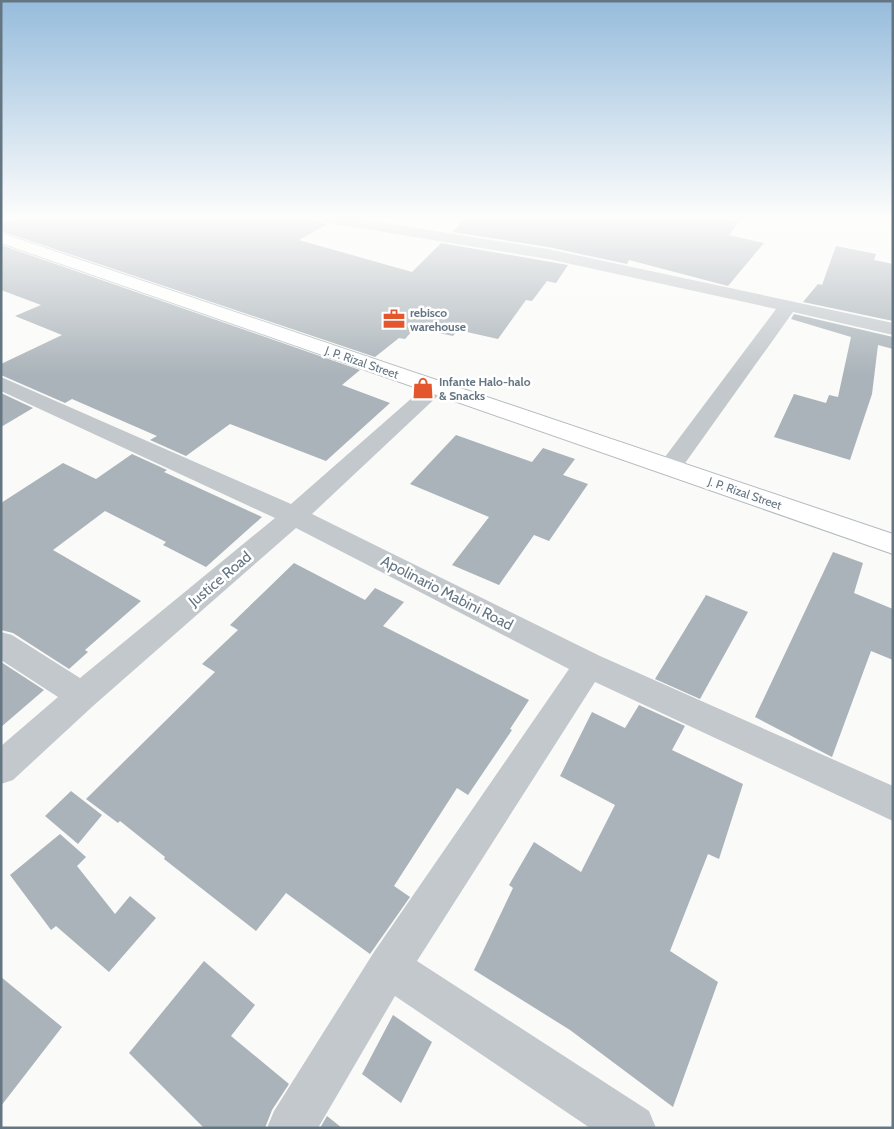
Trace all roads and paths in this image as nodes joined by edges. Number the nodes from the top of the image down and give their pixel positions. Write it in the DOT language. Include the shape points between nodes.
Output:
graph roads {
  1 [pos="94,270"];
  2 [pos="620,270"];
  3 [pos="788,306"];
  4 [pos="893,329"];
  5 [pos="1,383"];
  6 [pos="436,387"];
  7 [pos="670,467"];
  8 [pos="294,516"];
  9 [pos="893,544"];
  10 [pos="1,644"];
  11 [pos="589,665"];
  12 [pos="82,696"];
  13 [pos="1,768"];
  14 [pos="893,804"];
  15 [pos="389,967"];
  16 [pos="291,1128"];
  17 [pos="632,1128"];
  1 -- 6 [label="street, J. P. Rizal Street"];
  2 -- 3 [label="street"];
  3 -- 4 [label="street"];
  3 -- 7 [label="street"];
  5 -- 8 [label="street, Apolinario Mabini Road"];
  6 -- 7 [label="street, J. P. Rizal Street"];
  6 -- 8 [label="street, Justice Road"];
  7 -- 9 [label="street, J. P. Rizal Street"];
  8 -- 11 [label="street, Apolinario Mabini Road"];
  8 -- 12 [label="street, Justice Road"];
  10 -- 12 [label="street"];
  11 -- 14 [label="street, Apolinario Mabini Road"];
  11 -- 15 [label="street"];
  12 -- 13 [label="street, Justice Road"];
  15 -- 16 [label="street"];
  15 -- 17 [label="street"];
}
